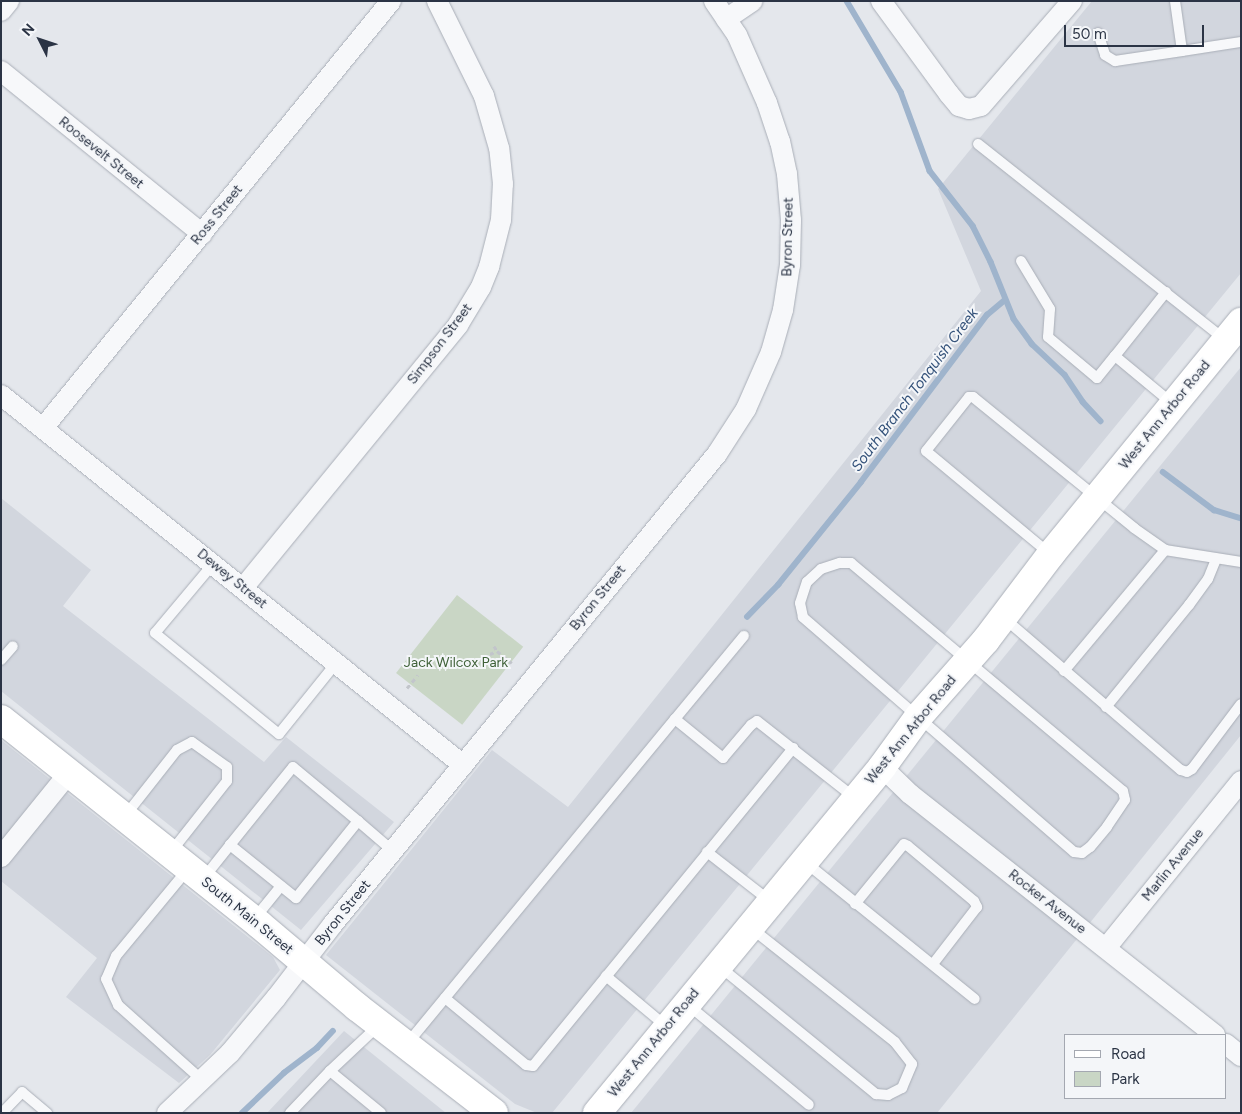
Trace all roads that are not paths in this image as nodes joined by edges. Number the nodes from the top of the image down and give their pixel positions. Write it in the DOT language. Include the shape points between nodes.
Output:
graph roads {
  1 [pos="9,1"];
  2 [pos="391,1"];
  3 [pos="437,1"];
  4 [pos="714,1"];
  5 [pos="753,1"];
  6 [pos="880,1"];
  7 [pos="1072,1"];
  8 [pos="1175,1"];
  9 [pos="1,11"];
  10 [pos="726,19"];
  11 [pos="1098,33"];
  12 [pos="1241,42"];
  13 [pos="1182,51"];
  14 [pos="1,71"];
  15 [pos="978,144"];
  16 [pos="202,234"];
  17 [pos="1021,261"];
  18 [pos="1166,292"];
  19 [pos="1233,331"];
  20 [pos="1116,356"];
  21 [pos="1,395"];
  22 [pos="1174,405"];
  23 [pos="43,428"];
  24 [pos="1098,498"];
  25 [pos="1165,550"];
  26 [pos="1051,554"];
  27 [pos="1216,559"];
  28 [pos="1241,562"];
  29 [pos="213,564"];
  30 [pos="244,588"];
  31 [pos="1004,618"];
  32 [pos="744,636"];
  33 [pos="13,646"];
  34 [pos="1,660"];
  35 [pos="968,660"];
  36 [pos="336,662"];
  37 [pos="1064,671"];
  38 [pos="1241,704"];
  39 [pos="1106,707"];
  40 [pos="919,716"];
  41 [pos="1,719"];
  42 [pos="675,720"];
  43 [pos="793,748"];
  44 [pos="463,765"];
  45 [pos="882,767"];
  46 [pos="69,772"];
  47 [pos="1241,781"];
  48 [pos="856,798"];
  49 [pos="124,817"];
  50 [pos="358,821"];
  51 [pos="230,845"];
  52 [pos="393,851"];
  53 [pos="707,852"];
  54 [pos="1,856"];
  55 [pos="804,861"];
  56 [pos="187,867"];
  57 [pos="280,886"];
  58 [pos="771,901"];
  59 [pos="855,904"];
  60 [pos="253,920"];
  61 [pos="750,927"];
  62 [pos="1106,948"];
  63 [pos="304,962"];
  64 [pos="933,964"];
  65 [pos="718,966"];
  66 [pos="606,976"];
  67 [pos="445,998"];
  68 [pos="974,999"];
  69 [pos="686,1004"];
  70 [pos="380,1025"];
  71 [pos="667,1027"];
  72 [pos="1213,1034"];
  73 [pos="406,1045"];
  74 [pos="1227,1045"];
  75 [pos="1241,1056"];
  76 [pos="330,1071"];
  77 [pos="202,1080"];
  78 [pos="809,1105"];
  79 [pos="2,1113"];
  80 [pos="47,1113"];
  81 [pos="167,1113"];
  82 [pos="290,1113"];
  83 [pos="381,1113"];
  84 [pos="494,1113"];
  85 [pos="597,1113"];
  1 -- 9 [label="street"];
  2 -- 16 [label="street, Ross Street"];
  3 -- 30 [label="street, Simpson Street" via="484,96 499,148 503,184 501,220 489,266 458,325"];
  4 -- 10 [label="street, Byron Street"];
  5 -- 10 [label="street"];
  6 -- 7 [label="street" via="949,94 959,106 969,109 981,106"];
  8 -- 13 [label="lane"];
  10 -- 44 [label="street, Byron Street" via="767,103 787,174 790,265 783,310 771,352 746,409 717,454"];
  11 -- 13 [label="lane" via="1106,55 1115,62"];
  12 -- 13 [label="lane"];
  14 -- 16 [label="street, Roosevelt Street"];
  15 -- 18 [label="lane"];
  16 -- 23 [label="street, Ross Street"];
  17 -- 20 [label="lane" via="1050,309 1048,337 1097,378"];
  18 -- 19 [label="lane"];
  18 -- 20 [label="lane"];
  19 -- 22 [label="main road, West Ann Arbor Road"];
  20 -- 22 [label="lane"];
  21 -- 23 [label="street, Dewey Street"];
  22 -- 24 [label="main road, West Ann Arbor Road"];
  23 -- 29 [label="street, Dewey Street"];
  24 -- 25 [label="lane"];
  24 -- 26 [label="main road, West Ann Arbor Road"];
  24 -- 26 [label="lane" via="969,397 926,451"];
  25 -- 27 [label="lane"];
  25 -- 37 [label="lane"];
  26 -- 31 [label="main road, West Ann Arbor Road"];
  27 -- 28 [label="lane"];
  27 -- 39 [label="lane" via="1208,579"];
  29 -- 30 [label="street, Dewey Street"];
  29 -- 36 [label="lane" via="155,634 279,734"];
  30 -- 36 [label="street, Dewey Street"];
  31 -- 35 [label="main road, West Ann Arbor Road"];
  31 -- 37 [label="lane"];
  32 -- 42 [label="lane"];
  33 -- 34 [label="lane"];
  35 -- 40 [label="main road, West Ann Arbor Road"];
  35 -- 40 [label="lane" via="851,562 821,569 807,582 800,602 803,617"];
  35 -- 40 [label="lane" via="1123,791 1125,800 1090,847 1082,853 1074,852"];
  36 -- 44 [label="street, Dewey Street"];
  37 -- 39 [label="lane"];
  38 -- 39 [label="lane" via="1187,772"];
  40 -- 45 [label="main road, West Ann Arbor Road"];
  41 -- 46 [label="main road, South Main Street"];
  42 -- 43 [label="lane" via="723,758 757,721"];
  42 -- 67 [label="lane"];
  43 -- 48 [label="lane"];
  43 -- 53 [label="lane"];
  44 -- 52 [label="street, Byron Street"];
  45 -- 48 [label="main road, West Ann Arbor Road"];
  45 -- 62 [label="street, Rocker Avenue" via="910,794"];
  46 -- 49 [label="main road, South Main Street"];
  46 -- 54 [label="street"];
  47 -- 62 [label="street, Marlin Avenue"];
  48 -- 55 [label="main road, West Ann Arbor Road"];
  49 -- 56 [label="main road, South Main Street"];
  49 -- 56 [label="lane" via="177,750 192,742 227,767 227,781"];
  50 -- 51 [label="lane" via="293,768"];
  50 -- 52 [label="lane"];
  50 -- 57 [label="lane" via="296,898"];
  51 -- 56 [label="lane"];
  51 -- 57 [label="lane"];
  52 -- 63 [label="street, Byron Street"];
  53 -- 58 [label="lane"];
  53 -- 66 [label="lane"];
  55 -- 58 [label="main road, West Ann Arbor Road"];
  55 -- 59 [label="lane"];
  56 -- 60 [label="main road, South Main Street"];
  56 -- 77 [label="lane" via="116,956 106,979 118,1005"];
  57 -- 60 [label="lane"];
  58 -- 61 [label="main road, West Ann Arbor Road"];
  59 -- 64 [label="lane"];
  59 -- 64 [label="lane" via="904,844 908,846 974,901 977,907"];
  60 -- 63 [label="main road, South Main Street"];
  61 -- 65 [label="main road, West Ann Arbor Road"];
  61 -- 65 [label="lane" via="895,1042 912,1064 902,1088 888,1095 876,1094"];
  62 -- 72 [label="street, Rocker Avenue"];
  63 -- 70 [label="main road, South Main Street"];
  63 -- 77 [label="street, Byron Street" via="230,1053"];
  64 -- 68 [label="lane"];
  65 -- 69 [label="main road, West Ann Arbor Road"];
  66 -- 67 [label="lane" via="529,1067"];
  66 -- 71 [label="lane"];
  67 -- 73 [label="lane"];
  69 -- 71 [label="main road, West Ann Arbor Road"];
  69 -- 78 [label="lane"];
  70 -- 73 [label="main road, South Main Street"];
  70 -- 76 [label="lane"];
  71 -- 85 [label="main road, West Ann Arbor Road"];
  73 -- 84 [label="main road, South Main Street"];
  74 -- 75 [label="street"];
  76 -- 82 [label="lane"];
  76 -- 83 [label="lane"];
  77 -- 81 [label="street, Byron Street"];
  79 -- 80 [label="lane" via="22,1092"];
}
